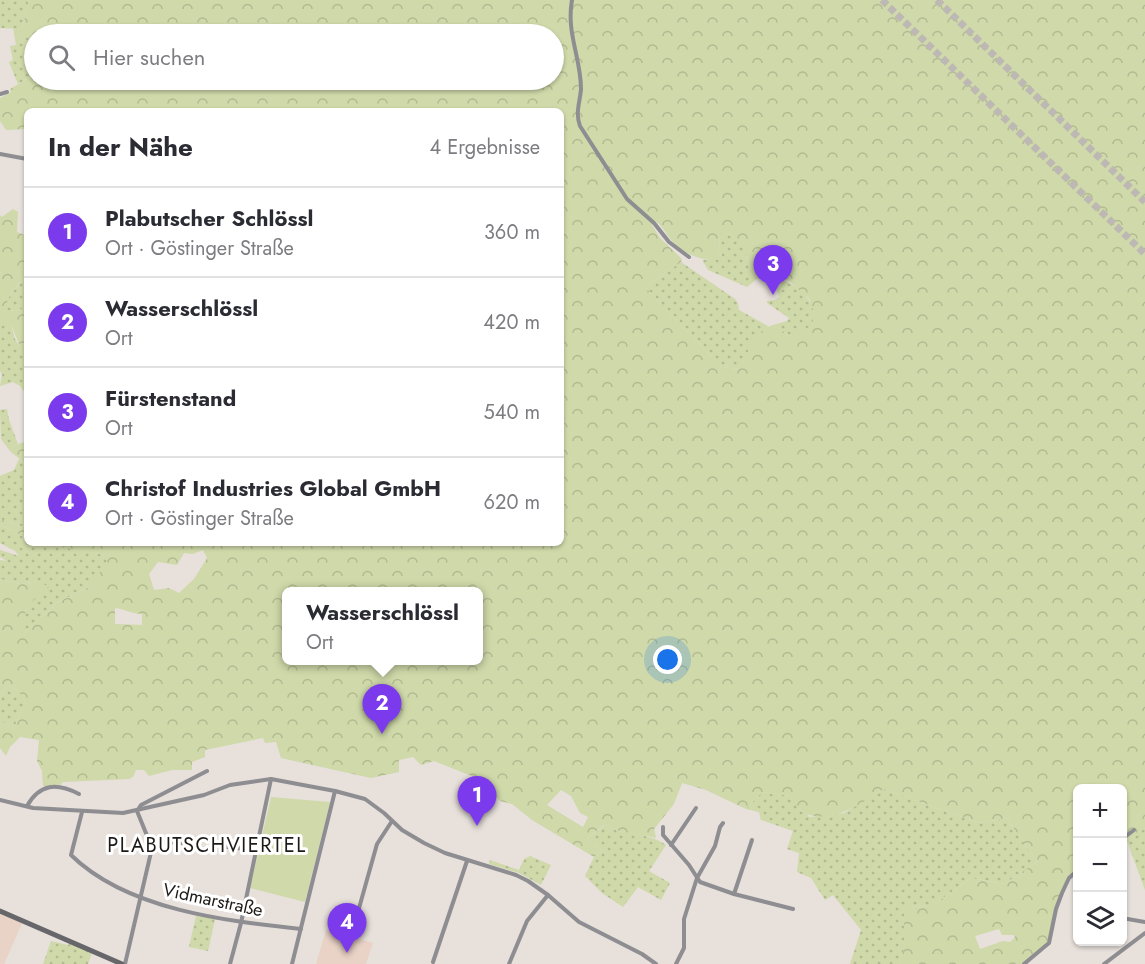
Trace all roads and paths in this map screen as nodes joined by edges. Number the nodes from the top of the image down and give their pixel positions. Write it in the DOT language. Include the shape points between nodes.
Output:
graph roads {
  1 [pos="572,0"];
  2 [pos="7,92"];
  3 [pos="0,94"];
  4 [pos="0,154"];
  5 [pos="24,158"];
  6 [pos="689,258"];
  7 [pos="207,771"];
  8 [pos="271,779"];
  9 [pos="335,791"];
  10 [pos="79,794"];
  11 [pos="0,800"];
  12 [pos="27,806"];
  13 [pos="696,808"];
  14 [pos="137,811"];
  15 [pos="82,812"];
  16 [pos="392,821"];
  17 [pos="723,823"];
  18 [pos="663,827"];
  19 [pos="1134,830"];
  20 [pos="1123,838"];
  21 [pos="752,840"];
  22 [pos="149,841"];
  23 [pos="184,843"];
  24 [pos="671,845"];
  25 [pos="227,847"];
  26 [pos="257,850"];
  27 [pos="467,861"];
  28 [pos="1073,874"];
  29 [pos="697,878"];
  30 [pos="734,894"];
  31 [pos="548,895"];
  32 [pos="142,897"];
  33 [pos="793,909"];
  34 [pos="0,911"];
  35 [pos="1127,919"];
  36 [pos="1145,922"];
  37 [pos="241,923"];
  38 [pos="354,926"];
  39 [pos="300,929"];
  40 [pos="1145,933"];
  41 [pos="433,962"];
  42 [pos="124,964"];
  43 [pos="230,964"];
  44 [pos="292,964"];
  45 [pos="509,964"];
  46 [pos="656,964"];
  47 [pos="676,964"];
  48 [pos="1024,964"];
  49 [pos="1104,964"];
  1 -- 6 [label="street" via="569,24 580,78 580,126 627,198"];
  2 -- 3 [label="street"];
  4 -- 5 [label="street"];
  7 -- 14 [label="street" via="141,805"];
  8 -- 9 [label="street"];
  8 -- 14 [label="street" via="230,785"];
  8 -- 26 [label="street"];
  9 -- 16 [label="street" via="365,800"];
  9 -- 39 [label="street"];
  10 -- 12 [label="street" via="65,787 46,788"];
  11 -- 12 [label="street"];
  12 -- 15 [label="street"];
  13 -- 24 [label="street"];
  14 -- 15 [label="street"];
  14 -- 22 [label="street"];
  15 -- 32 [label="street, Vidmarstraße" via="71,855 95,875"];
  16 -- 27 [label="street" via="424,843"];
  16 -- 38 [label="street" via="377,844"];
  17 -- 29 [label="street"];
  18 -- 24 [label="street" via="663,835"];
  19 -- 20 [label="street"];
  21 -- 30 [label="street"];
  22 -- 23 [label="street"];
  22 -- 32 [label="street" via="152,848"];
  24 -- 29 [label="street"];
  25 -- 26 [label="street"];
  26 -- 37 [label="street"];
  27 -- 31 [label="street" via="516,875"];
  27 -- 41 [label="street"];
  28 -- 48 [label="street" via="1059,901 1049,943"];
  29 -- 30 [label="street"];
  29 -- 47 [label="street" via="684,919 684,948"];
  30 -- 33 [label="street"];
  31 -- 45 [label="street" via="527,921"];
  31 -- 46 [label="street" via="579,922"];
  32 -- 37 [label="street, Vidmarstraße" via="171,908"];
  32 -- 42 [label="street"];
  34 -- 42 [label="street"];
  35 -- 36 [label="street"];
  37 -- 39 [label="street, Vidmarstraße"];
  37 -- 43 [label="street"];
  39 -- 44 [label="street"];
  40 -- 49 [label="street"];
}
